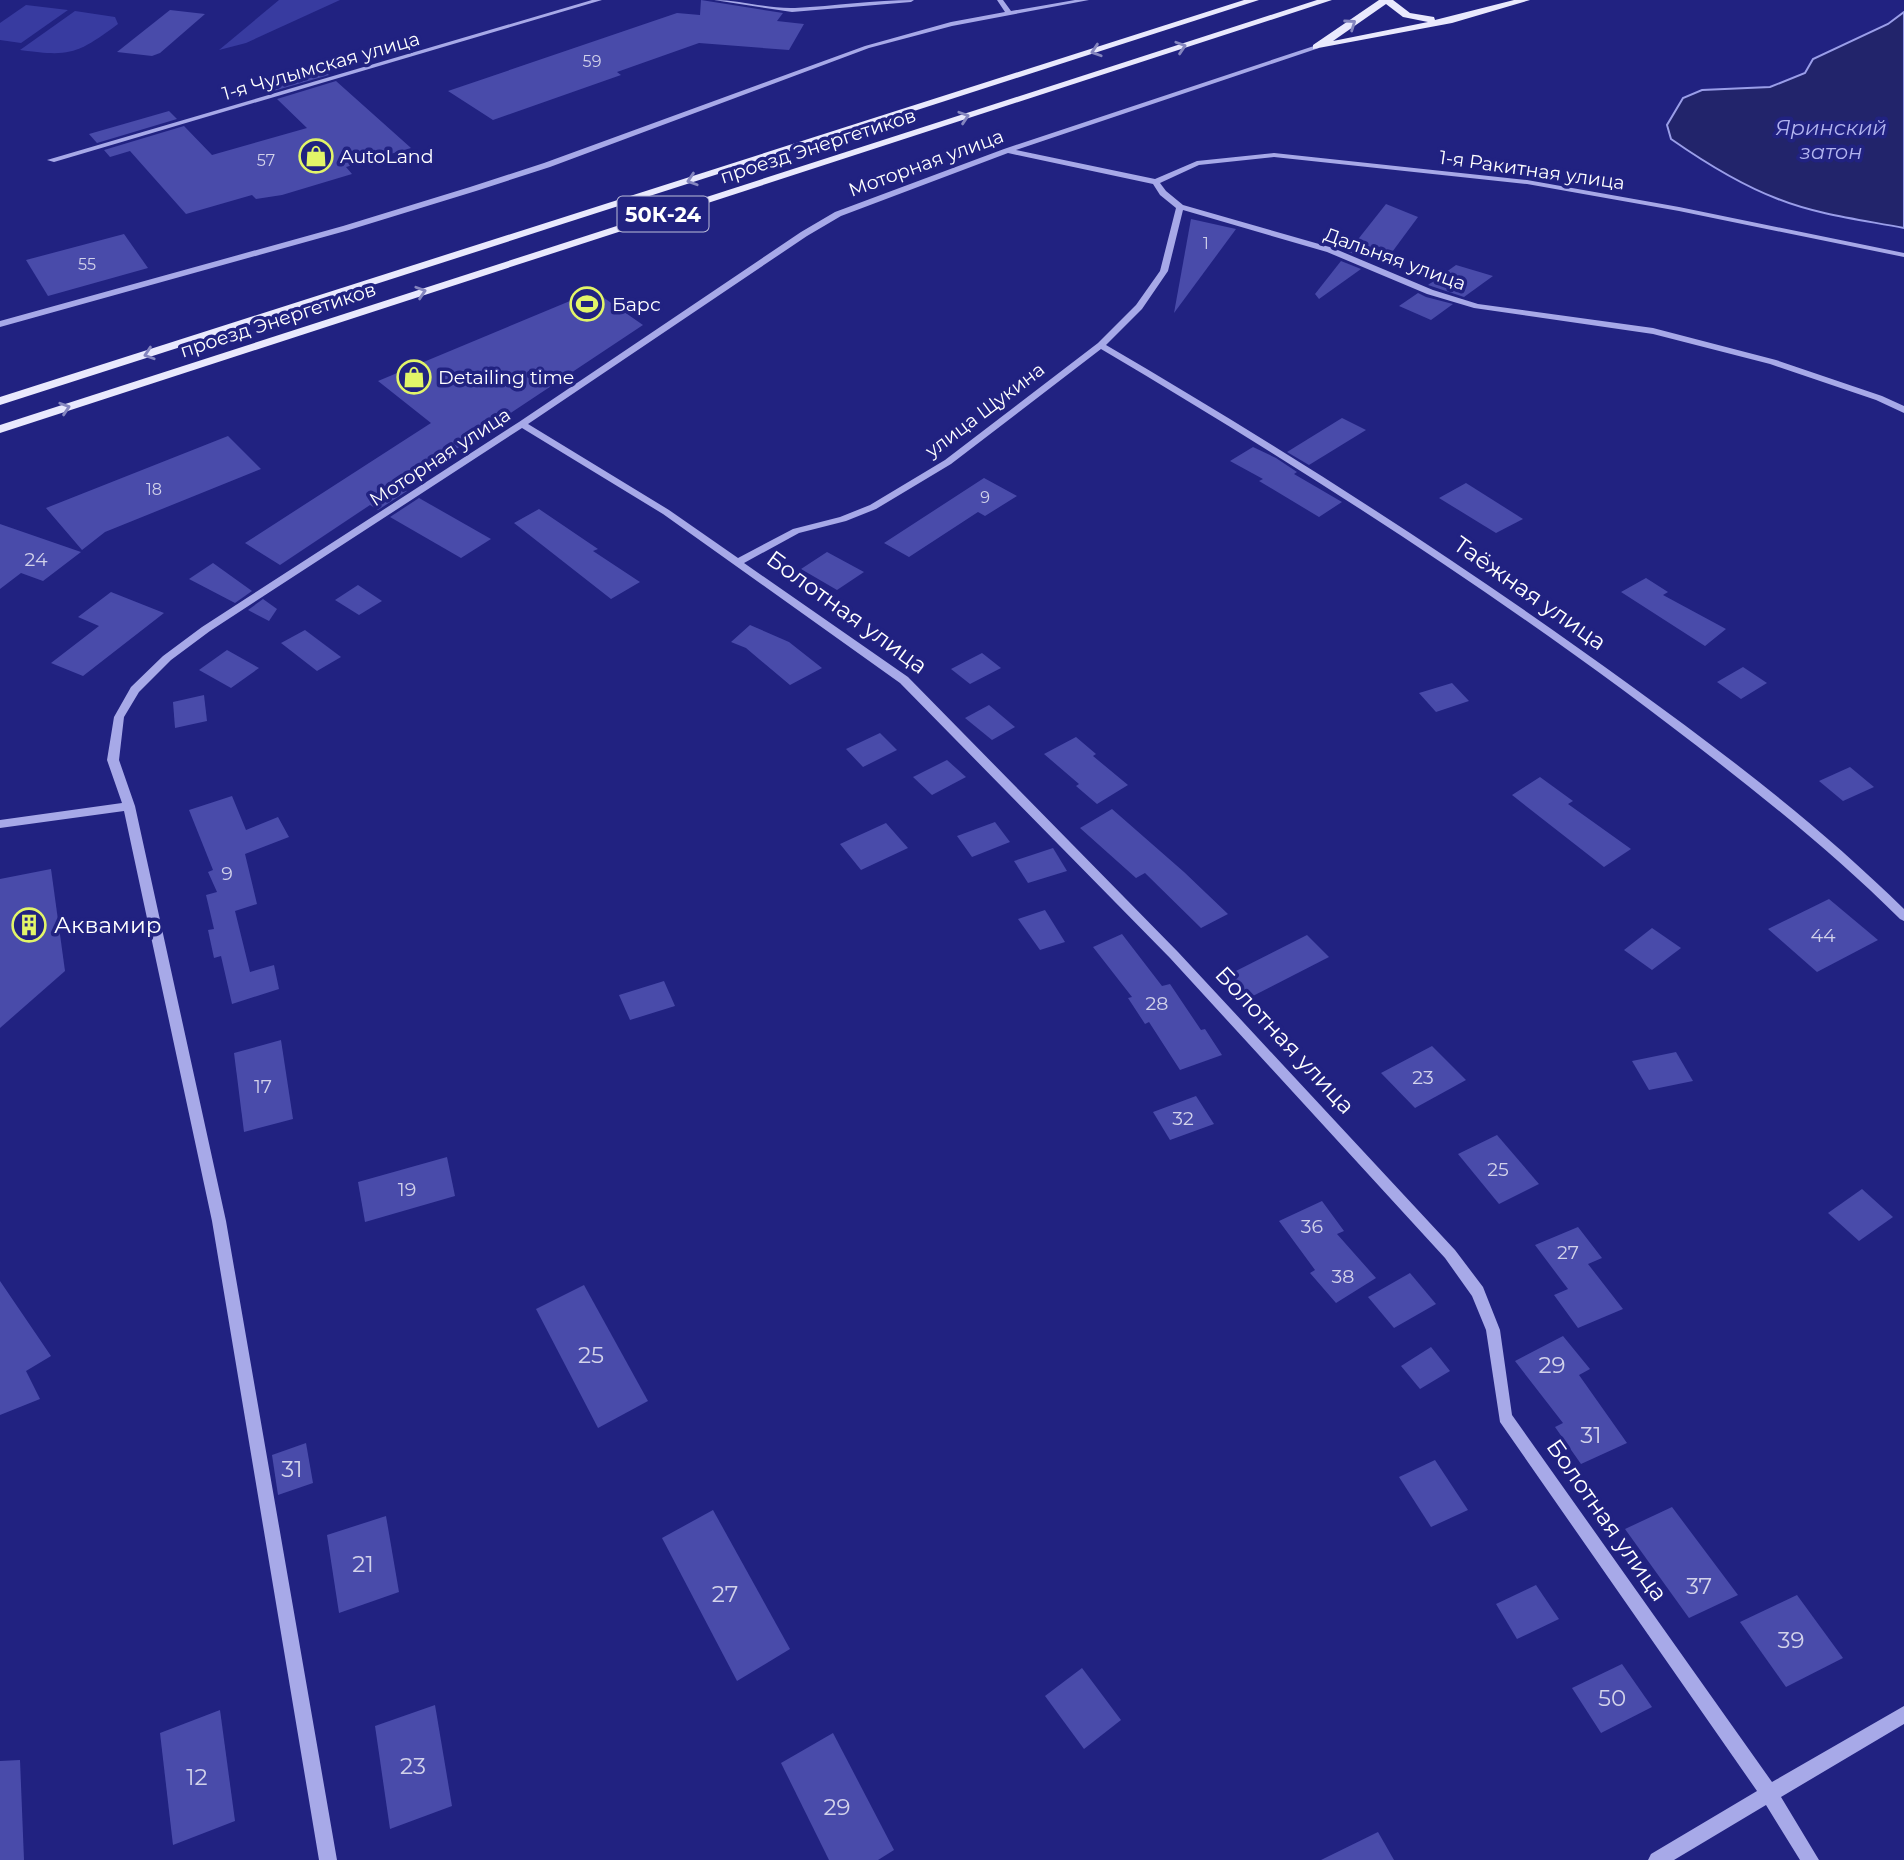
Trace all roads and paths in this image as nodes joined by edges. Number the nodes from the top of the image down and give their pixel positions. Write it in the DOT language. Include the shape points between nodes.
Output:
graph roads {
  1 [pos="599,0"];
  2 [pos="716,0"];
  3 [pos="911,0"];
  4 [pos="1000,0"];
  5 [pos="1086,0"];
  6 [pos="1254,0"];
  7 [pos="1327,0"];
  8 [pos="1387,0"];
  9 [pos="1525,0"];
  10 [pos="860,2"];
  11 [pos="1009,13"];
  12 [pos="1452,20"];
  13 [pos="1317,47"];
  14 [pos="1007,151"];
  15 [pos="51,160"];
  16 [pos="1156,182"];
  17 [pos="1180,207"];
  18 [pos="1904,255"];
  19 [pos="0,324"];
  20 [pos="1101,345"];
  21 [pos="0,401"];
  22 [pos="1904,410"];
  23 [pos="522,424"];
  24 [pos="0,429"];
  25 [pos="738,562"];
  26 [pos="129,806"];
  27 [pos="0,824"];
  28 [pos="1904,915"];
  29 [pos="1904,1714"];
  30 [pos="1770,1795"];
  31 [pos="328,1860"];
  32 [pos="1657,1860"];
  33 [pos="1810,1860"];
  1 -- 15 [label="street, 1-я Чулымская улица"];
  2 -- 10 [label="street" via="792,10"];
  3 -- 10 [label="street"];
  4 -- 11 [label="street"];
  5 -- 11 [label="street"];
  6 -- 21 [label="main road, проезд Энергетиков / 50К-24, one-way"];
  24 -- 7 [label="main road, проезд Энергетиков / 50К-24, one-way"];
  8 -- 12 [label="main road" via="1410,18"];
  13 -- 8 [label="main road, one-way"];
  9 -- 12 [label="main road"];
  11 -- 19 [label="street" via="867,47 473,189"];
  12 -- 13 [label="main road"];
  13 -- 14 [label="street, Моторная улица"];
  14 -- 16 [label="street"];
  14 -- 23 [label="street, Моторная улица" via="838,214"];
  16 -- 17 [label="street"];
  16 -- 18 [label="street, 1-я Ракитная улица" via="1197,163 1274,155 1527,182"];
  17 -- 20 [label="street, улица Щукина" via="1164,271 1139,307"];
  17 -- 22 [label="street, Дальняя улица" via="1330,250 1430,292 1477,306 1653,331 1773,362"];
  20 -- 25 [label="street, улица Щукина" via="948,462 873,507 796,531"];
  20 -- 28 [label="street, Таёжная улица" via="1422,543 1591,662 1864,874"];
  23 -- 25 [label="street, Болотная улица"];
  23 -- 26 [label="street, Моторная улица" via="167,658 135,690 119,717 113,760"];
  25 -- 30 [label="street, Болотная улица" via="904,680 1174,954 1450,1254 1478,1292 1493,1330 1505,1417"];
  26 -- 27 [label="street"];
  26 -- 31 [label="street, Моторная улица" via="219,1222"];
  29 -- 30 [label="street"];
  30 -- 32 [label="street"];
  30 -- 33 [label="street, Болотная улица"];
}
